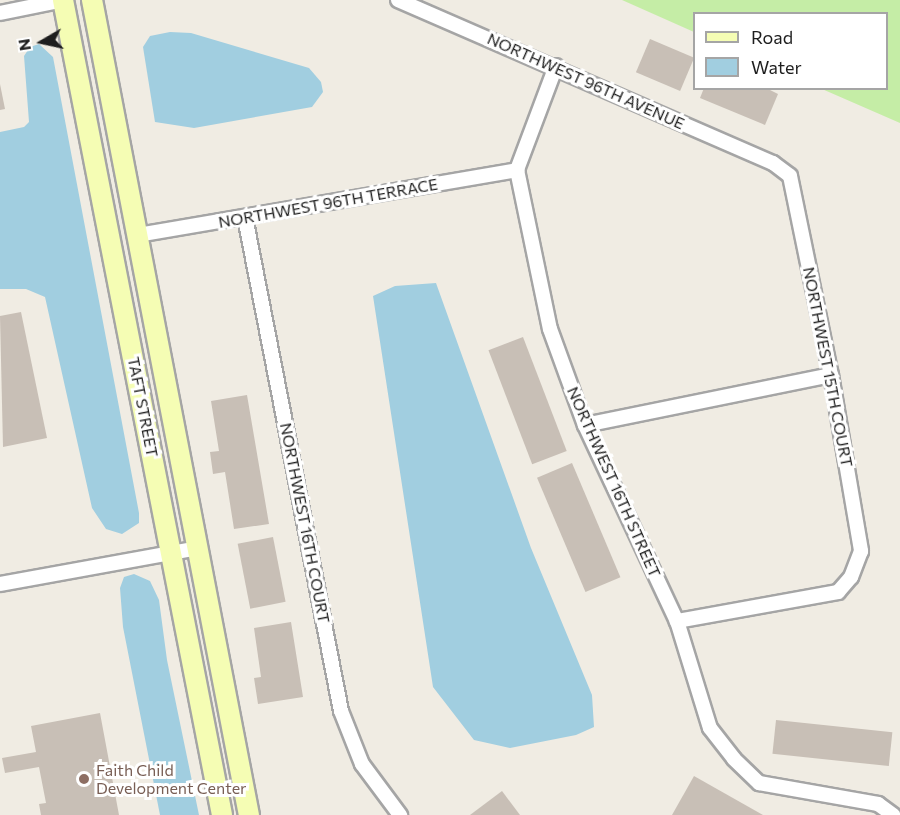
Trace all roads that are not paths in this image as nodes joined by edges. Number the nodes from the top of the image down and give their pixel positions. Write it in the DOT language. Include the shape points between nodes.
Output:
graph roads {
  1 [pos="64,0"];
  2 [pos="92,0"];
  3 [pos="398,0"];
  4 [pos="0,13"];
  5 [pos="556,66"];
  6 [pos="773,164"];
  7 [pos="517,170"];
  8 [pos="245,217"];
  9 [pos="138,235"];
  10 [pos="831,375"];
  11 [pos="585,425"];
  12 [pos="198,548"];
  13 [pos="171,553"];
  14 [pos="0,584"];
  15 [pos="677,621"];
  16 [pos="222,815"];
  17 [pos="249,815"];
  18 [pos="400,815"];
  19 [pos="893,815"];
  1 -- 4 [label="street"];
  1 -- 13 [label="street, TAFT STREET"];
  2 -- 9 [label="street, TAFT STREET"];
  3 -- 5 [label="street, NORTHWEST 96TH AVENUE"];
  5 -- 6 [label="street, NORTHWEST 96TH AVENUE"];
  5 -- 7 [label="street"];
  6 -- 10 [label="street, NORTHWEST 15TH COURT" via="790,176"];
  7 -- 8 [label="street, NORTHWEST 96TH TERRACE"];
  7 -- 11 [label="street, NORTHWEST 16TH STREET" via="550,329"];
  8 -- 9 [label="street, NORTHWEST 96TH TERRACE"];
  8 -- 18 [label="street, NORTHWEST 16TH COURT" via="341,711 362,764"];
  9 -- 12 [label="street, TAFT STREET"];
  10 -- 11 [label="street"];
  10 -- 15 [label="street, NORTHWEST 15TH COURT" via="861,551 851,577 838,592"];
  11 -- 15 [label="street, NORTHWEST 16TH STREET"];
  12 -- 13 [label="street"];
  12 -- 17 [label="street, TAFT STREET"];
  13 -- 14 [label="street"];
  13 -- 16 [label="street, TAFT STREET"];
  15 -- 19 [label="street" via="710,728 759,783 878,804"];
}
